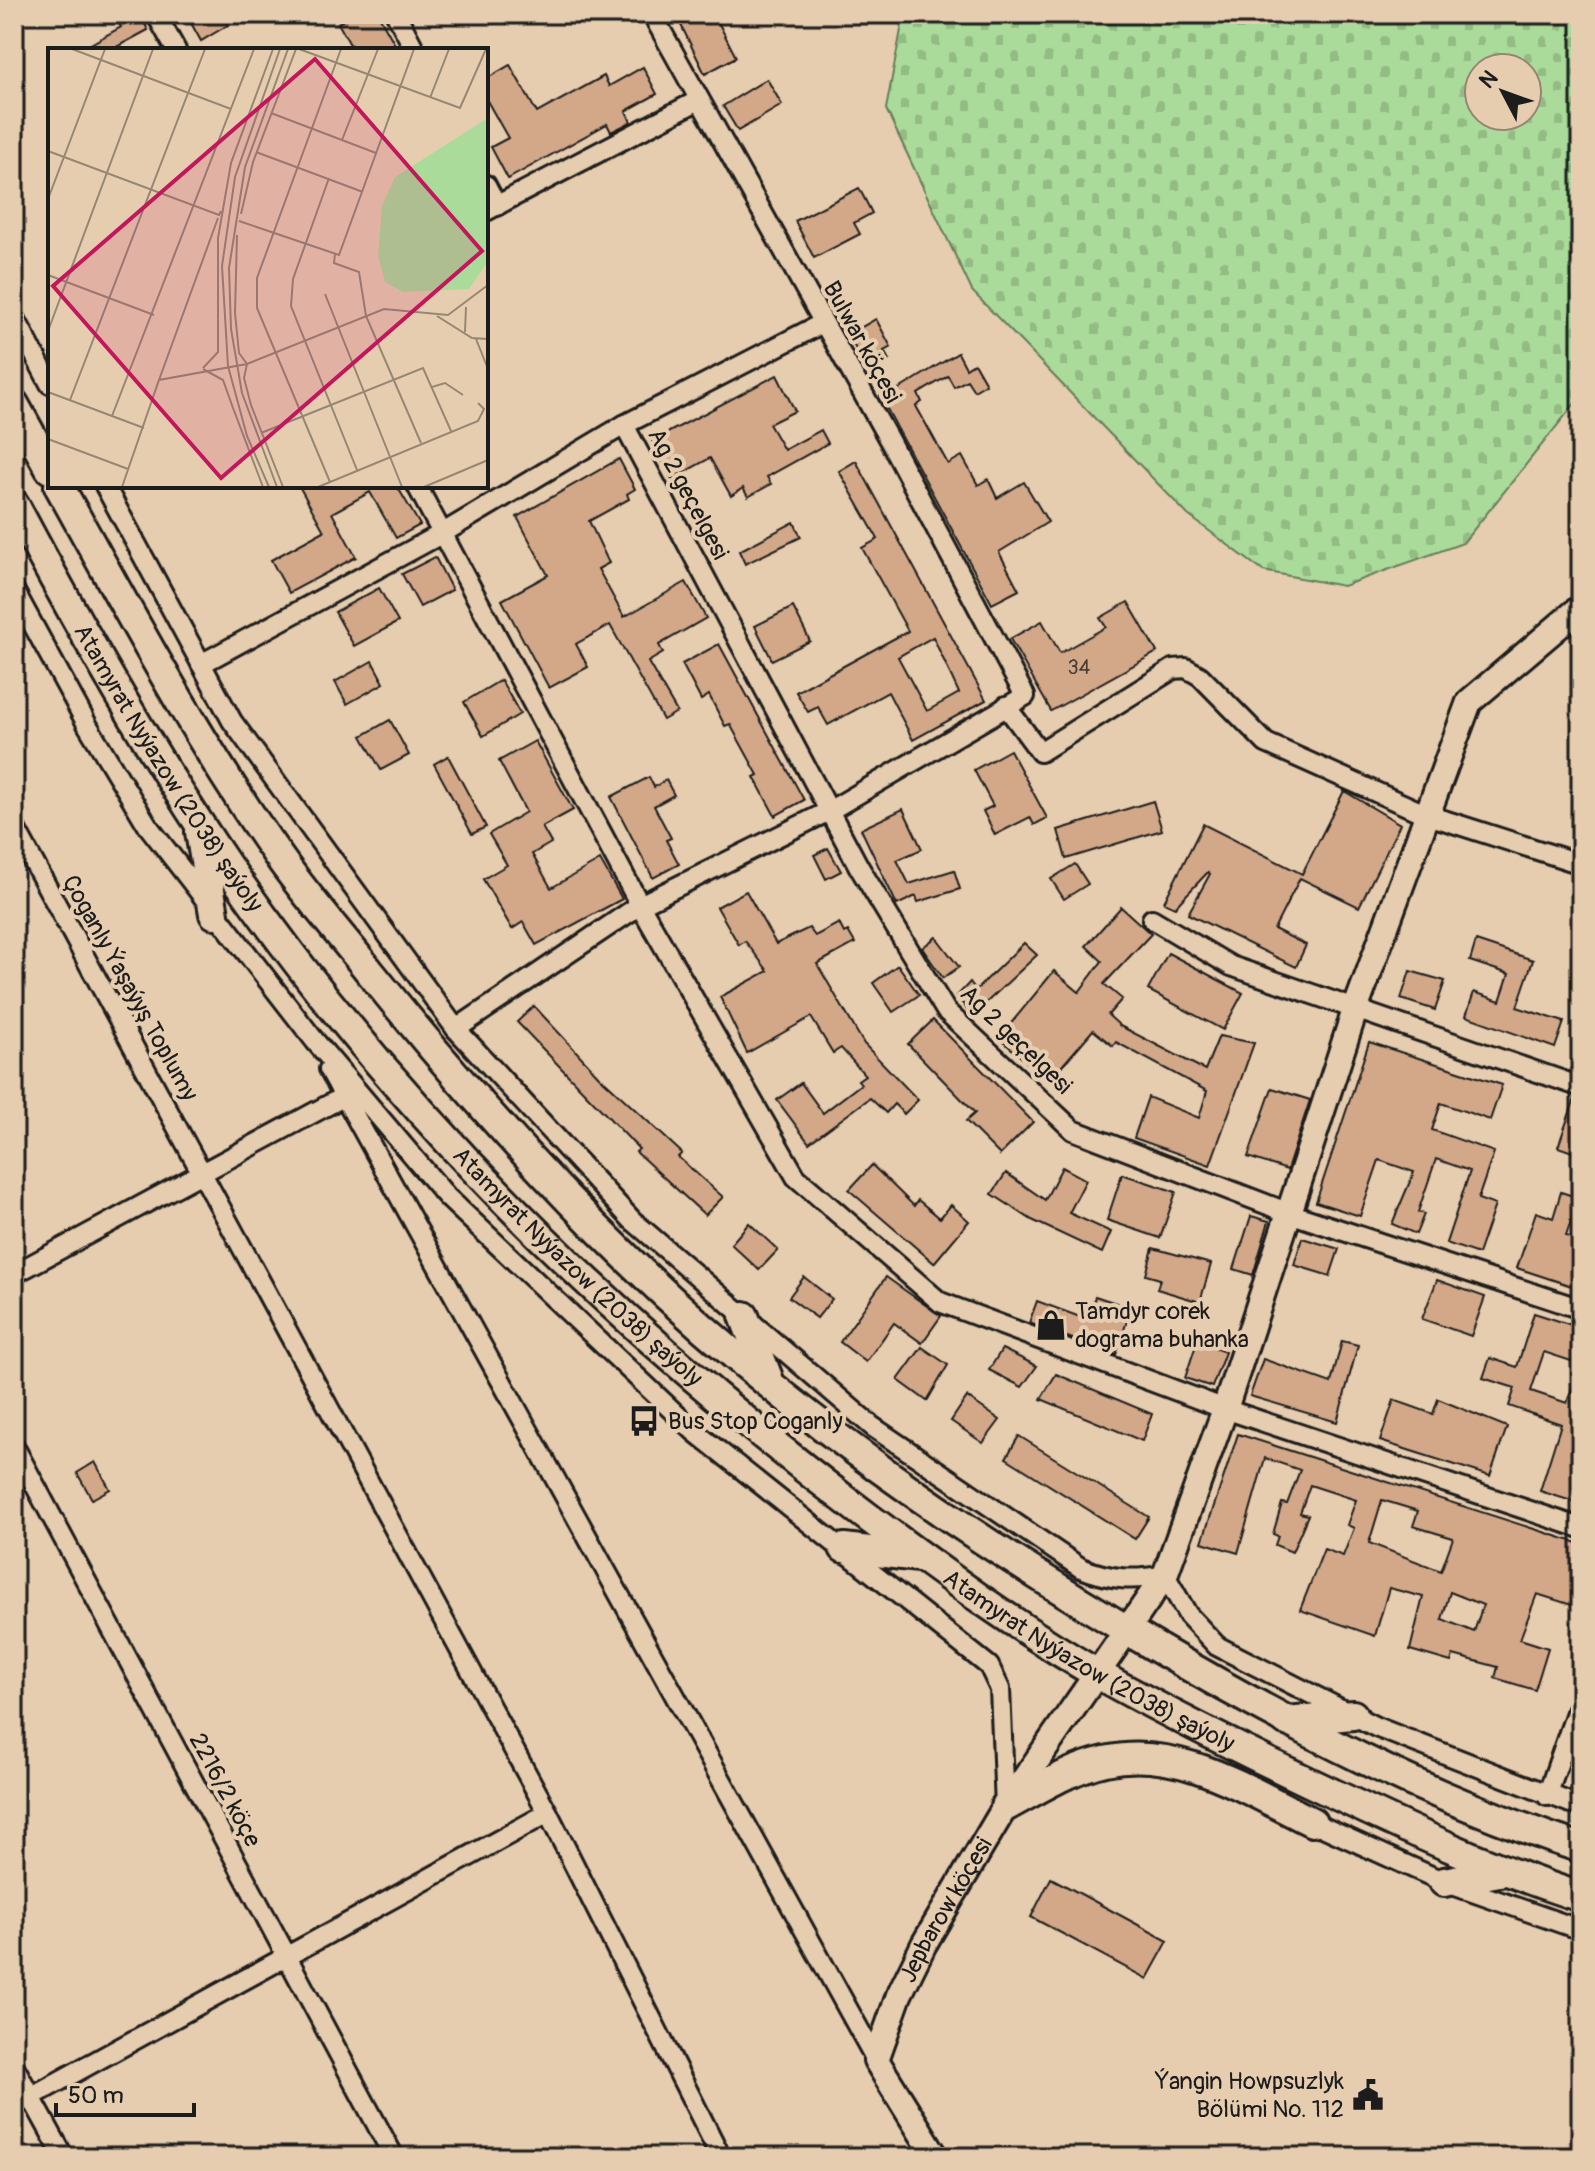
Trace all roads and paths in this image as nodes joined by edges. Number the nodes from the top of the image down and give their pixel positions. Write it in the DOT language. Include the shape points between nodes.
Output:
graph roads {
  1 [pos="156,14"];
  2 [pos="396,14"];
  3 [pos="652,14"];
  4 [pos="175,48"];
  5 [pos="414,48"];
  6 [pos="699,100"];
  7 [pos="491,208"];
  8 [pos="14,316"];
  9 [pos="823,323"];
  10 [pos="48,380"];
  11 [pos="14,404"];
  12 [pos="624,425"];
  13 [pos="48,465"];
  14 [pos="60,488"];
  15 [pos="106,488"];
  16 [pos="418,488"];
  17 [pos="14,504"];
  18 [pos="443,533"];
  19 [pos="14,590"];
  20 [pos="1581,607"];
  21 [pos="201,664"];
  22 [pos="1006,706"];
  23 [pos="829,811"];
  24 [pos="1425,814"];
  25 [pos="198,820"];
  26 [pos="14,826"];
  27 [pos="1581,864"];
  28 [pos="640,905"];
  29 [pos="214,914"];
  30 [pos="1152,919"];
  31 [pos="1355,1010"];
  32 [pos="456,1029"];
  33 [pos="319,1046"];
  34 [pos="1581,1087"];
  35 [pos="343,1097"];
  36 [pos="203,1173"];
  37 [pos="1289,1213"];
  38 [pos="14,1274"];
  39 [pos="1581,1309"];
  40 [pos="744,1316"];
  41 [pos="770,1383"];
  42 [pos="1225,1409"];
  43 [pos="14,1446"];
  44 [pos="1581,1528"];
  45 [pos="844,1548"];
  46 [pos="922,1557"];
  47 [pos="1165,1575"];
  48 [pos="1126,1630"];
  49 [pos="1098,1674"];
  50 [pos="1581,1698"];
  51 [pos="1353,1715"];
  52 [pos="1282,1721"];
  53 [pos="1257,1758"];
  54 [pos="1547,1796"];
  55 [pos="1005,1807"];
  56 [pos="1581,1807"];
  57 [pos="548,1813"];
  58 [pos="1312,1822"];
  59 [pos="1581,1848"];
  60 [pos="1505,1871"];
  61 [pos="1444,1882"];
  62 [pos="1581,1897"];
  63 [pos="1581,1930"];
  64 [pos="286,1956"];
  65 [pos="876,2060"];
  66 [pos="14,2066"];
  67 [pos="22,2101"];
  68 [pos="64,2157"];
  69 [pos="394,2157"];
  70 [pos="721,2157"];
  71 [pos="936,2157"];
  1 -- 4 [label="street"];
  2 -- 5 [label="street"];
  3 -- 6 [label="street, Bulwar köçesi"];
  6 -- 7 [label="street"];
  6 -- 9 [label="street, Bulwar köçesi"];
  8 -- 10 [label="street"];
  9 -- 12 [label="street"];
  9 -- 22 [label="street, Bulwar köçesi" via="1025,696"];
  11 -- 13 [label="main road"];
  12 -- 18 [label="street"];
  12 -- 23 [label="street, Ag 2 geçelgesi"];
  14 -- 41 [label="main road, Atamyrat Nyýazow (2038) şaýoly" via="176,698 283,862 436,1055 635,1265"];
  15 -- 21 [label="street"];
  16 -- 18 [label="street"];
  17 -- 25 [label="main road, Atamyrat Nyýazow (2038) şaýoly" via="133,720"];
  18 -- 21 [label="street"];
  18 -- 28 [label="street"];
  19 -- 29 [label="street" via="148,826"];
  20 -- 24 [label="street, Jepbarow köçesi" via="1469,702"];
  21 -- 32 [label="street" via="232,721"];
  22 -- 23 [label="street"];
  22 -- 24 [label="street" via="1040,752 1173,669 1186,668 1266,743"];
  23 -- 28 [label="street"];
  23 -- 37 [label="street, Ag 2 geçelgesi" via="946,1011 1073,1130"];
  24 -- 27 [label="street"];
  24 -- 31 [label="street, Jepbarow köçesi"];
  25 -- 29 [label="main road"];
  25 -- 46 [label="main road, Atamyrat Nyýazow (2038) şaýoly" via="320,988 518,1213 596,1291 769,1442"];
  26 -- 36 [label="street, Çoganly Ýaşaýyş Toplumy"];
  28 -- 32 [label="street"];
  28 -- 42 [label="street" via="796,1177 928,1292 940,1302"];
  29 -- 33 [label="street"];
  30 -- 31 [label="street" via="1231,966"];
  31 -- 34 [label="street"];
  31 -- 37 [label="street, Jepbarow köçesi"];
  32 -- 40 [label="street" via="632,1220"];
  33 -- 35 [label="street"];
  33 -- 45 [label="street" via="458,1208 695,1432"];
  35 -- 36 [label="street"];
  35 -- 65 [label="street"];
  36 -- 38 [label="street"];
  36 -- 57 [label="street, Çoganly Ýaşaýyş Toplumy"];
  37 -- 39 [label="street, Ag 2 geçelgesi"];
  37 -- 42 [label="street, Jepbarow köçesi"];
  40 -- 41 [label="main road"];
  40 -- 47 [label="street" via="873,1427 1081,1568 1109,1579"];
  41 -- 48 [label="main road, Atamyrat Nyýazow (2038) şaýoly" via="935,1508"];
  42 -- 44 [label="street"];
  42 -- 47 [label="street, Jepbarow köçesi"];
  43 -- 64 [label="street, 2216/2 köçe"];
  45 -- 46 [label="main road"];
  45 -- 55 [label="street" via="989,1666 1000,1689"];
  46 -- 49 [label="main road, Atamyrat Nyýazow (2038) şaýoly"];
  47 -- 48 [label="street, Jepbarow köçesi"];
  47 -- 51 [label="street" via="1188,1615 1217,1646"];
  48 -- 49 [label="street, Jepbarow köçesi"];
  48 -- 52 [label="main road, Atamyrat Nyýazow (2038) şaýoly"];
  49 -- 53 [label="main road, Atamyrat Nyýazow (2038) şaýoly"];
  49 -- 55 [label="street, Jepbarow köçesi"];
  50 -- 54 [label="street"];
  51 -- 52 [label="main road"];
  51 -- 54 [label="street"];
  52 -- 59 [label="main road, Atamyrat Nyýazow (2038) şaýoly" via="1443,1797"];
  53 -- 58 [label="main road"];
  53 -- 60 [label="main road, Atamyrat Nyýazow (2038) şaýoly"];
  54 -- 56 [label="street"];
  55 -- 58 [label="main road" via="1080,1769 1143,1758 1204,1770"];
  55 -- 65 [label="street, Jepbarow köçesi" via="924,1944"];
  57 -- 64 [label="street"];
  57 -- 70 [label="street, Çoganly Ýaşaýyş Toplumy"];
  58 -- 61 [label="street"];
  60 -- 61 [label="main road"];
  60 -- 62 [label="main road, Atamyrat Nyýazow (2038) şaýoly"];
  61 -- 63 [label="street"];
  64 -- 67 [label="street"];
  64 -- 69 [label="street, 2216/2 köçe"];
  65 -- 71 [label="street"];
  66 -- 67 [label="street"];
  67 -- 68 [label="street"];
}
